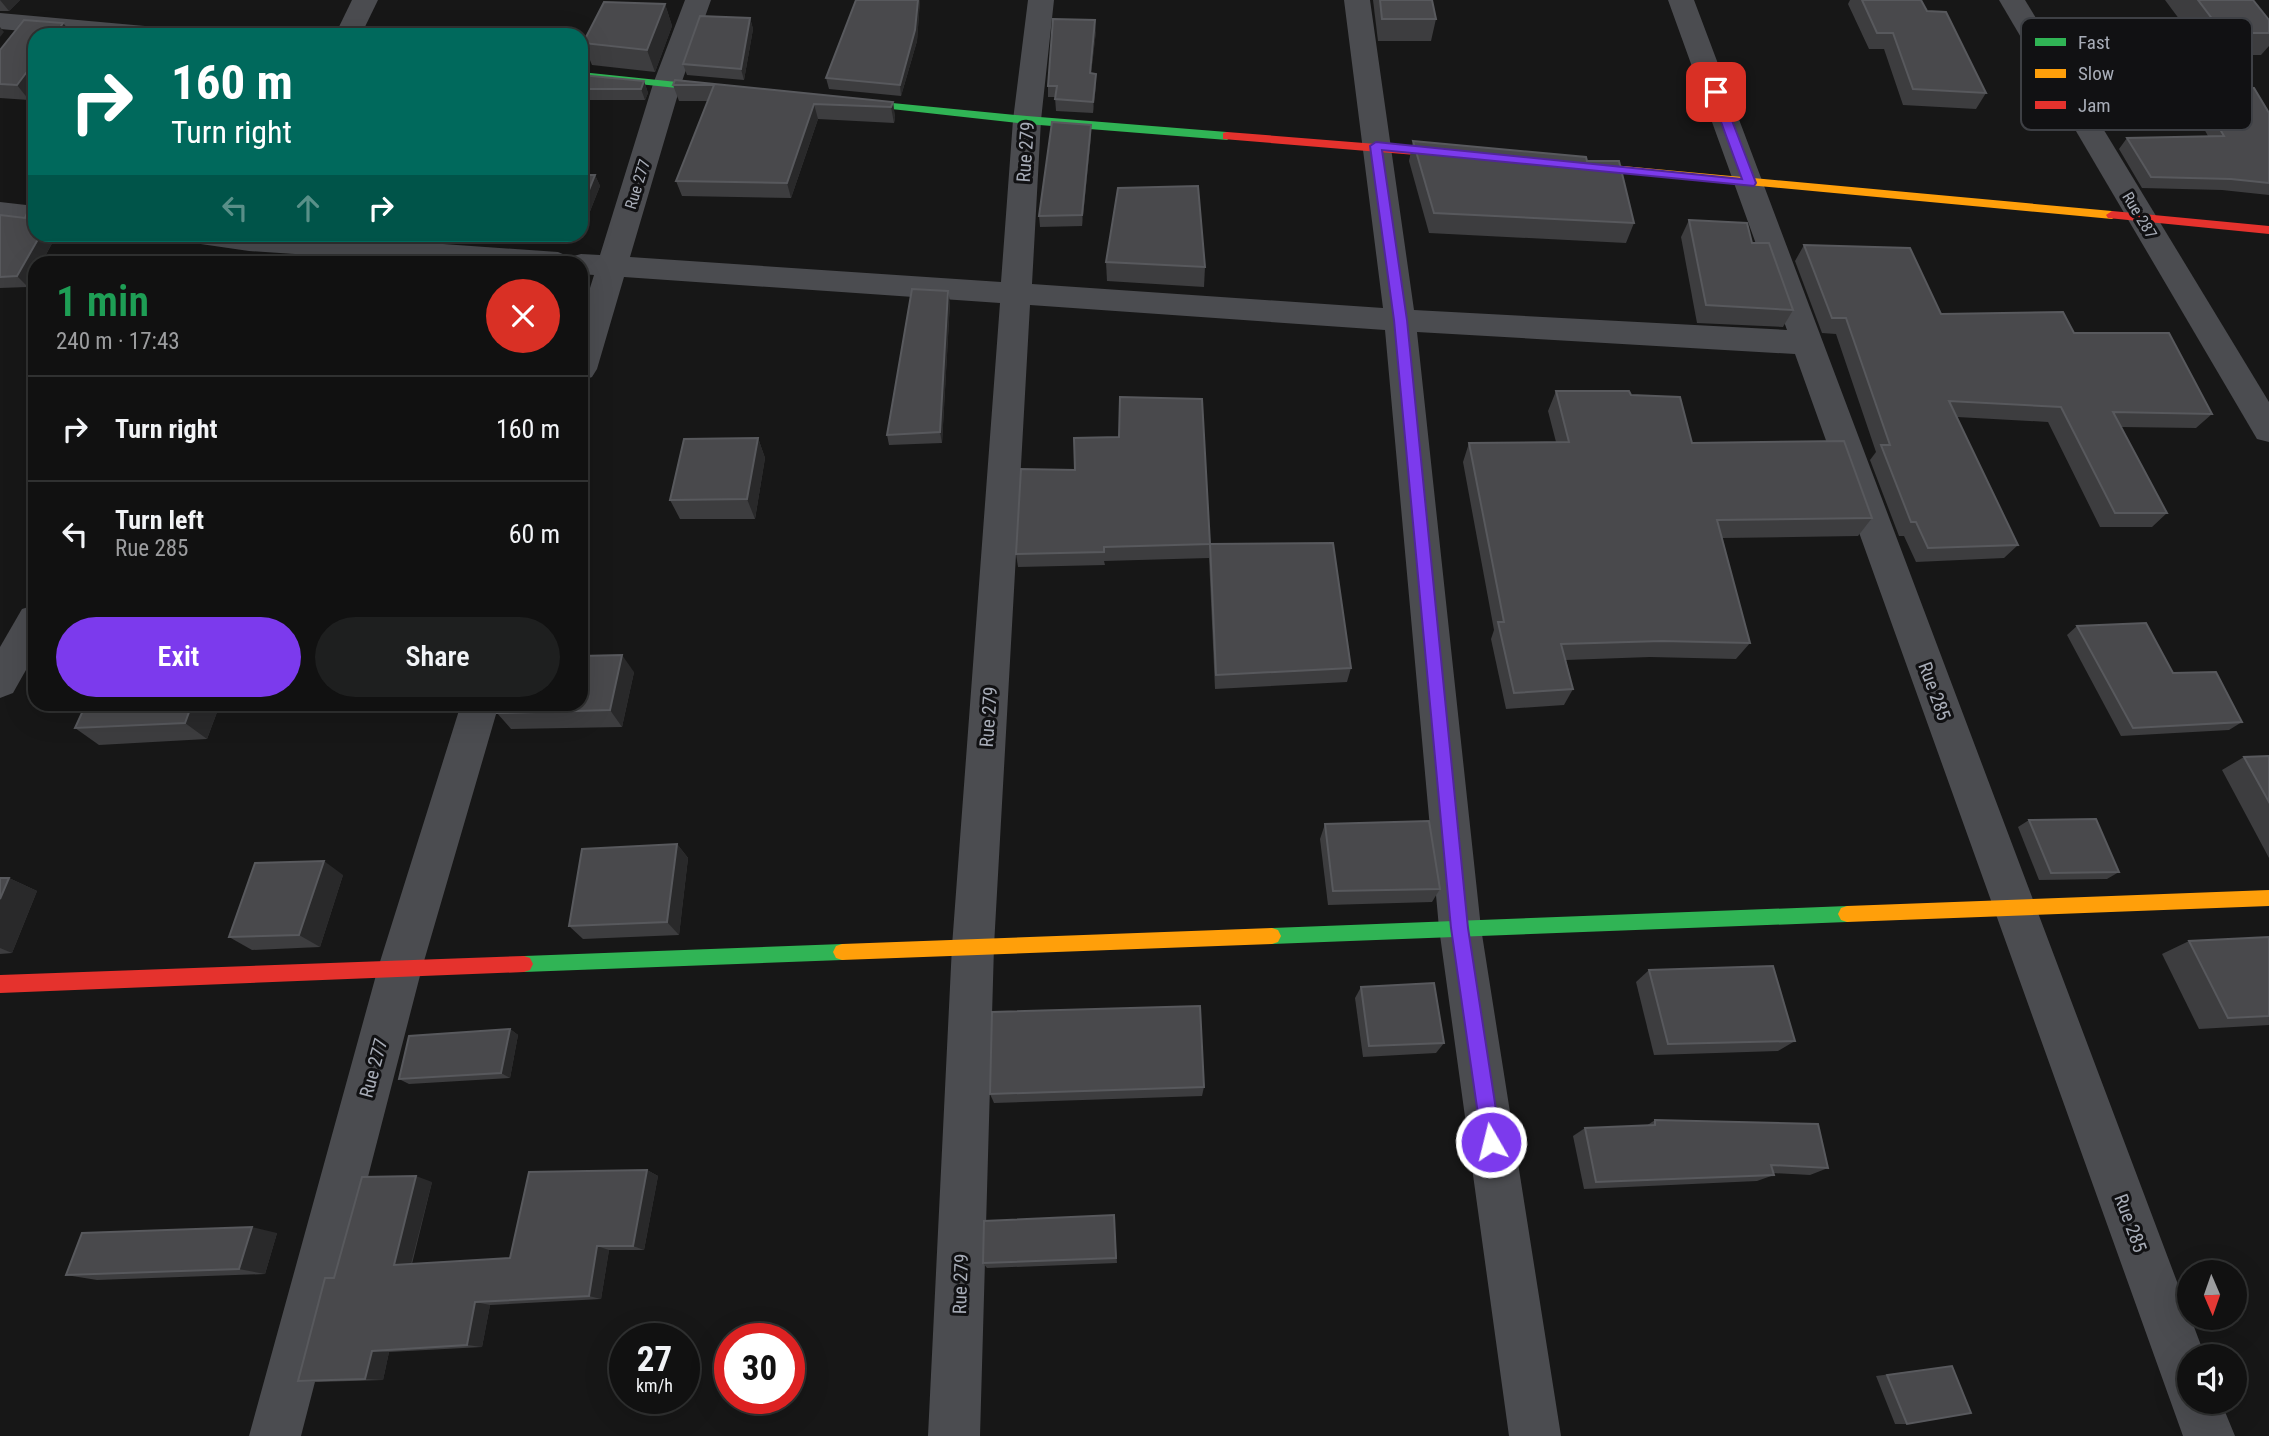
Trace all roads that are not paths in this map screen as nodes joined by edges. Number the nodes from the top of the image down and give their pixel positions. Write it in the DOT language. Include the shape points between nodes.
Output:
graph roads {
  1 [pos="46,0"];
  2 [pos="365,0"];
  3 [pos="698,0"];
  4 [pos="1041,0"];
  5 [pos="1357,0"];
  6 [pos="1681,0"];
  7 [pos="2012,0"];
  8 [pos="2023,18"];
  9 [pos="0,21"];
  10 [pos="27,24"];
  11 [pos="74,28"];
  12 [pos="351,28"];
  13 [pos="7,49"];
  14 [pos="588,76"];
  15 [pos="667,84"];
  16 [pos="736,91"];
  17 [pos="819,99"];
  18 [pos="1027,120"];
  19 [pos="2090,130"];
  20 [pos="1376,146"];
  21 [pos="1487,157"];
  22 [pos="1556,164"];
  23 [pos="1750,183"];
  24 [pos="0,212"];
  25 [pos="28,215"];
  26 [pos="2143,219"];
  27 [pos="2269,230"];
  28 [pos="228,242"];
  29 [pos="246,246"];
  30 [pos="441,256"];
  31 [pos="588,264"];
  32 [pos="612,266"];
  33 [pos="1016,293"];
  34 [pos="1401,320"];
  35 [pos="1808,343"];
  36 [pos="588,346"];
  37 [pos="2269,430"];
  38 [pos="28,632"];
  39 [pos="0,682"];
  40 [pos="478,711"];
  41 [pos="2269,898"];
  42 [pos="2014,908"];
  43 [pos="1460,928"];
  44 [pos="973,946"];
  45 [pos="400,968"];
  46 [pos="0,984"];
  47 [pos="2177,1349"];
  48 [pos="2201,1414"];
  49 [pos="275,1436"];
  50 [pos="954,1436"];
  51 [pos="1535,1436"];
  52 [pos="2209,1436"];
  1 -- 10 [label="street"];
  2 -- 12 [label="street"];
  3 -- 15 [label="street, Rue 277"];
  4 -- 18 [label="street, Rue 279"];
  5 -- 20 [label="street"];
  6 -- 23 [label="street, Rue 285"];
  7 -- 8 [label="street, Rue 287"];
  9 -- 10 [label="street"];
  10 -- 11 [label="street"];
  10 -- 13 [label="street"];
  14 -- 15 [label="street"];
  15 -- 16 [label="street"];
  15 -- 32 [label="street, Rue 277"];
  17 -- 18 [label="street"];
  18 -- 20 [label="street"];
  18 -- 33 [label="street, Rue 279"];
  19 -- 26 [label="street, Rue 287"];
  20 -- 21 [label="street"];
  20 -- 34 [label="street"];
  22 -- 23 [label="street"];
  23 -- 26 [label="street"];
  23 -- 35 [label="street, Rue 285"];
  24 -- 25 [label="street"];
  26 -- 27 [label="street"];
  26 -- 37 [label="street, Rue 287"];
  28 -- 29 [label="street"];
  29 -- 30 [label="street"];
  31 -- 32 [label="street"];
  32 -- 33 [label="street"];
  32 -- 36 [label="street, Rue 277"];
  33 -- 34 [label="street"];
  33 -- 44 [label="street, Rue 279"];
  34 -- 35 [label="street"];
  34 -- 43 [label="street"];
  35 -- 42 [label="street, Rue 285"];
  38 -- 39 [label="street"];
  40 -- 45 [label="street, Rue 277"];
  41 -- 42 [label="street"];
  42 -- 43 [label="street"];
  42 -- 47 [label="street, Rue 285"];
  43 -- 44 [label="street"];
  43 -- 51 [label="street"];
  44 -- 45 [label="street"];
  44 -- 50 [label="street, Rue 279"];
  45 -- 46 [label="street"];
  45 -- 49 [label="street, Rue 277"];
  48 -- 52 [label="street"];
}
